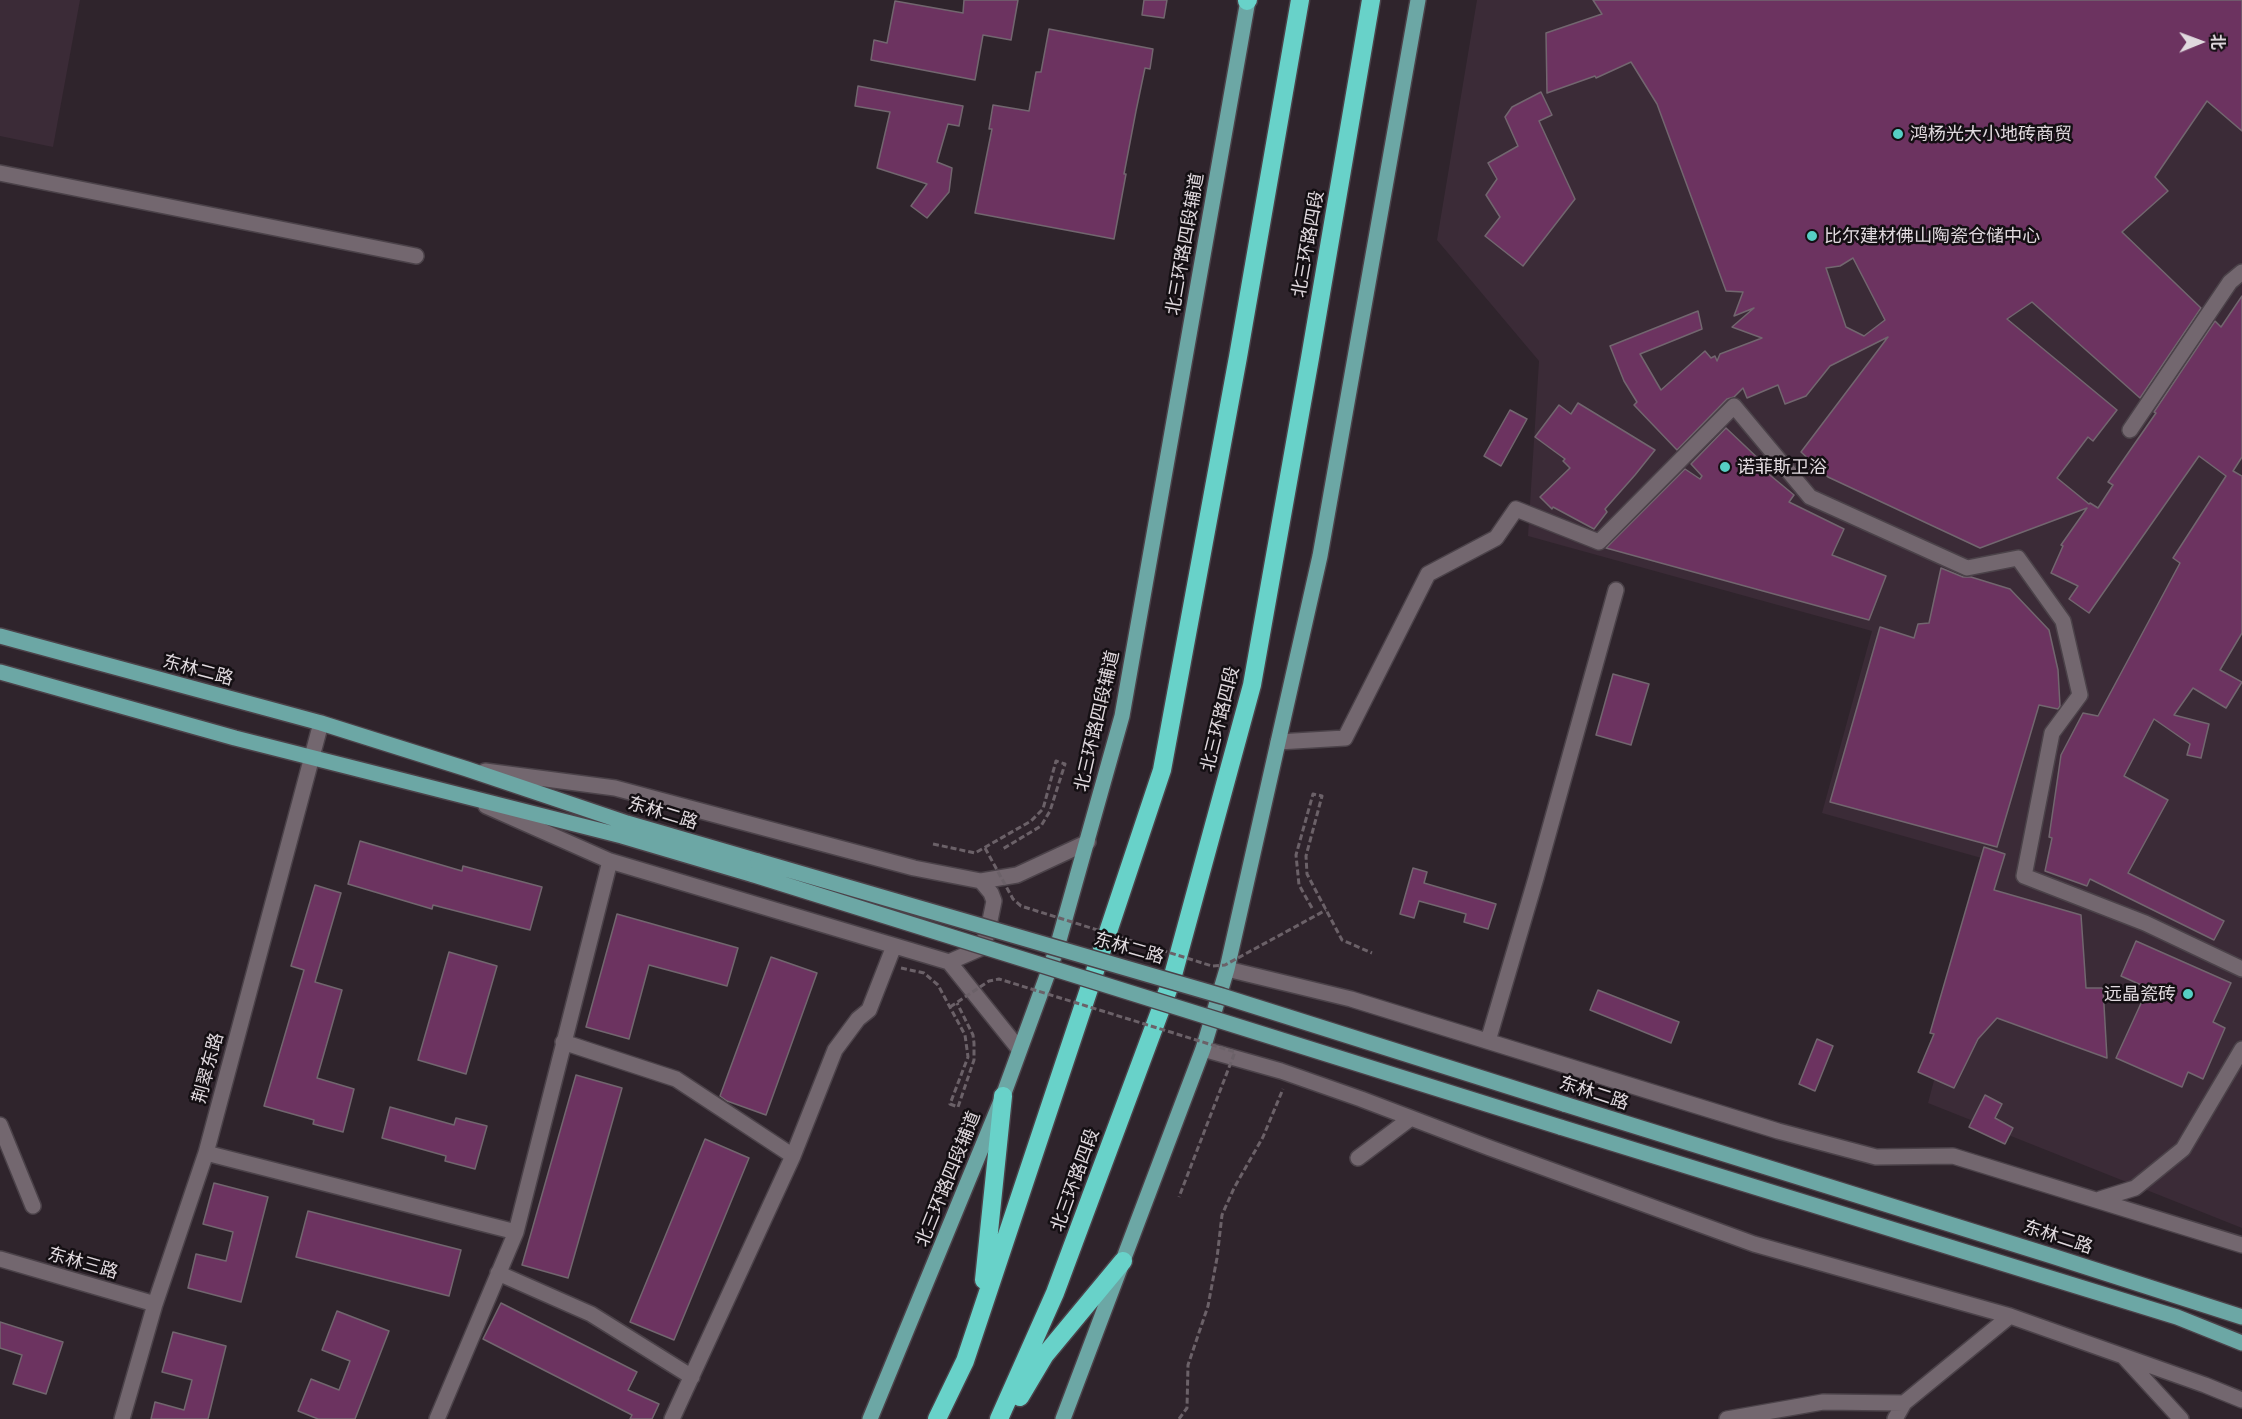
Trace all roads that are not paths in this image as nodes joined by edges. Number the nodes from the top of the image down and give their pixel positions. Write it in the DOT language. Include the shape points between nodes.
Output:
graph roads {
  1 [pos="1248,0"];
  2 [pos="1300,0"];
  3 [pos="1371,0"];
  4 [pos="1418,0"];
  5 [pos="0,173"];
  6 [pos="416,256"];
  7 [pos="2242,272"];
  8 [pos="2130,430"];
  9 [pos="1616,590"];
  10 [pos="0,636"];
  11 [pos="0,672"];
  12 [pos="321,723"];
  13 [pos="1278,742"];
  14 [pos="311,758"];
  15 [pos="467,769"];
  16 [pos="470,798"];
  17 [pos="1088,842"];
  18 [pos="610,861"];
  19 [pos="756,868"];
  20 [pos="981,881"];
  21 [pos="894,946"];
  22 [pos="949,962"];
  23 [pos="1227,969"];
  24 [pos="2242,969"];
  25 [pos="1488,1041"];
  26 [pos="563,1042"];
  27 [pos="1019,1049"];
  28 [pos="1203,1049"];
  29 [pos="2242,1049"];
  30 [pos="1003,1096"];
  31 [pos="1411,1118"];
  32 [pos="0,1125"];
  33 [pos="206,1153"];
  34 [pos="793,1156"];
  35 [pos="1358,1158"];
  36 [pos="2100,1200"];
  37 [pos="33,1206"];
  38 [pos="516,1232"];
  39 [pos="2242,1245"];
  40 [pos="0,1259"];
  41 [pos="1123,1261"];
  42 [pos="498,1273"];
  43 [pos="155,1305"];
  44 [pos="981,1314"];
  45 [pos="2010,1316"];
  46 [pos="2242,1317"];
  47 [pos="2242,1343"];
  48 [pos="2122,1354"];
  49 [pos="692,1377"];
  50 [pos="2205,1385"];
  51 [pos="2242,1389"];
  52 [pos="2242,1400"];
  53 [pos="1904,1403"];
  54 [pos="122,1419"];
  55 [pos="437,1419"];
  56 [pos="672,1419"];
  57 [pos="870,1419"];
  58 [pos="937,1419"];
  59 [pos="999,1419"];
  60 [pos="1007,1419"];
  61 [pos="1063,1419"];
  62 [pos="1727,1419"];
  63 [pos="1895,1419"];
  64 [pos="2181,1419"];
  1 -- 17 [label="main road, 北三环路四段辅道" via="1122,716"];
  2 -- 44 [label="highway" via="1162,770"];
  3 -- 59 [label="highway, 北三环路四段" via="1252,685 1172,979 1055,1293"];
  4 -- 13 [label="main road" via="1320,556"];
  5 -- 6 [label="street"];
  7 -- 8 [label="street" via="2230,282"];
  9 -- 25 [label="street"];
  10 -- 12 [label="main road, 东林二路"];
  11 -- 14 [label="main road, 东林二路"];
  12 -- 14 [label="street, 荆翠东路"];
  12 -- 15 [label="main road, 东林二路"];
  13 -- 23 [label="main road"];
  13 -- 24 [label="street" via="1345,738 1428,574 1496,538 1516,509 1599,542 1734,406 1810,497 1967,568 2018,558 2063,621 2080,694 2052,733 2024,876 2145,923"];
  14 -- 16 [label="main road, 东林二路"];
  14 -- 33 [label="street, 荆翠东路"];
  15 -- 19 [label="main road, 东林二路"];
  15 -- 20 [label="street" via="615,788 914,868"];
  16 -- 18 [label="street"];
  16 -- 19 [label="main road, 东林二路"];
  17 -- 20 [label="street" via="1017,875"];
  17 -- 27 [label="main road, 北三环路四段辅道" via="1056,951"];
  18 -- 21 [label="street"];
  18 -- 26 [label="street"];
  19 -- 46 [label="main road, 东林二路, bridge" via="1222,996"];
  19 -- 47 [label="main road, 东林二路, bridge" via="1560,1127 2177,1317"];
  20 -- 22 [label="street" via="994,901 987,935 979,948"];
  21 -- 22 [label="street"];
  21 -- 34 [label="street" via="869,1010 835,1050"];
  22 -- 27 [label="street"];
  23 -- 25 [label="street" via="1351,999"];
  23 -- 28 [label="main road"];
  25 -- 36 [label="street" via="1778,1131 1876,1157 1953,1156"];
  26 -- 34 [label="street" via="676,1079"];
  26 -- 38 [label="street"];
  27 -- 30 [label="main road, 北三环路四段辅道"];
  28 -- 31 [label="street" via="1281,1071"];
  28 -- 41 [label="main road"];
  29 -- 36 [label="street" via="2183,1149 2135,1188"];
  30 -- 44 [label="highway"];
  30 -- 57 [label="main road, 北三环路四段辅道"];
  31 -- 35 [label="street"];
  31 -- 45 [label="street" via="1754,1244"];
  32 -- 37 [label="street"];
  33 -- 38 [label="street"];
  33 -- 43 [label="street, 荆翠东路"];
  34 -- 49 [label="street"];
  36 -- 39 [label="street"];
  38 -- 42 [label="street"];
  40 -- 43 [label="street, 东林三路"];
  41 -- 60 [label="highway" via="1045,1355"];
  41 -- 61 [label="main road"];
  42 -- 49 [label="street" via="591,1314"];
  42 -- 55 [label="street"];
  43 -- 54 [label="street, 荆翠东路"];
  44 -- 58 [label="highway" via="965,1361"];
  45 -- 48 [label="street"];
  45 -- 53 [label="street"];
  48 -- 50 [label="street"];
  48 -- 64 [label="street"];
  49 -- 56 [label="street"];
  50 -- 51 [label="street"];
  50 -- 52 [label="street"];
  53 -- 62 [label="street" via="1823,1402"];
  53 -- 63 [label="street"];
}
